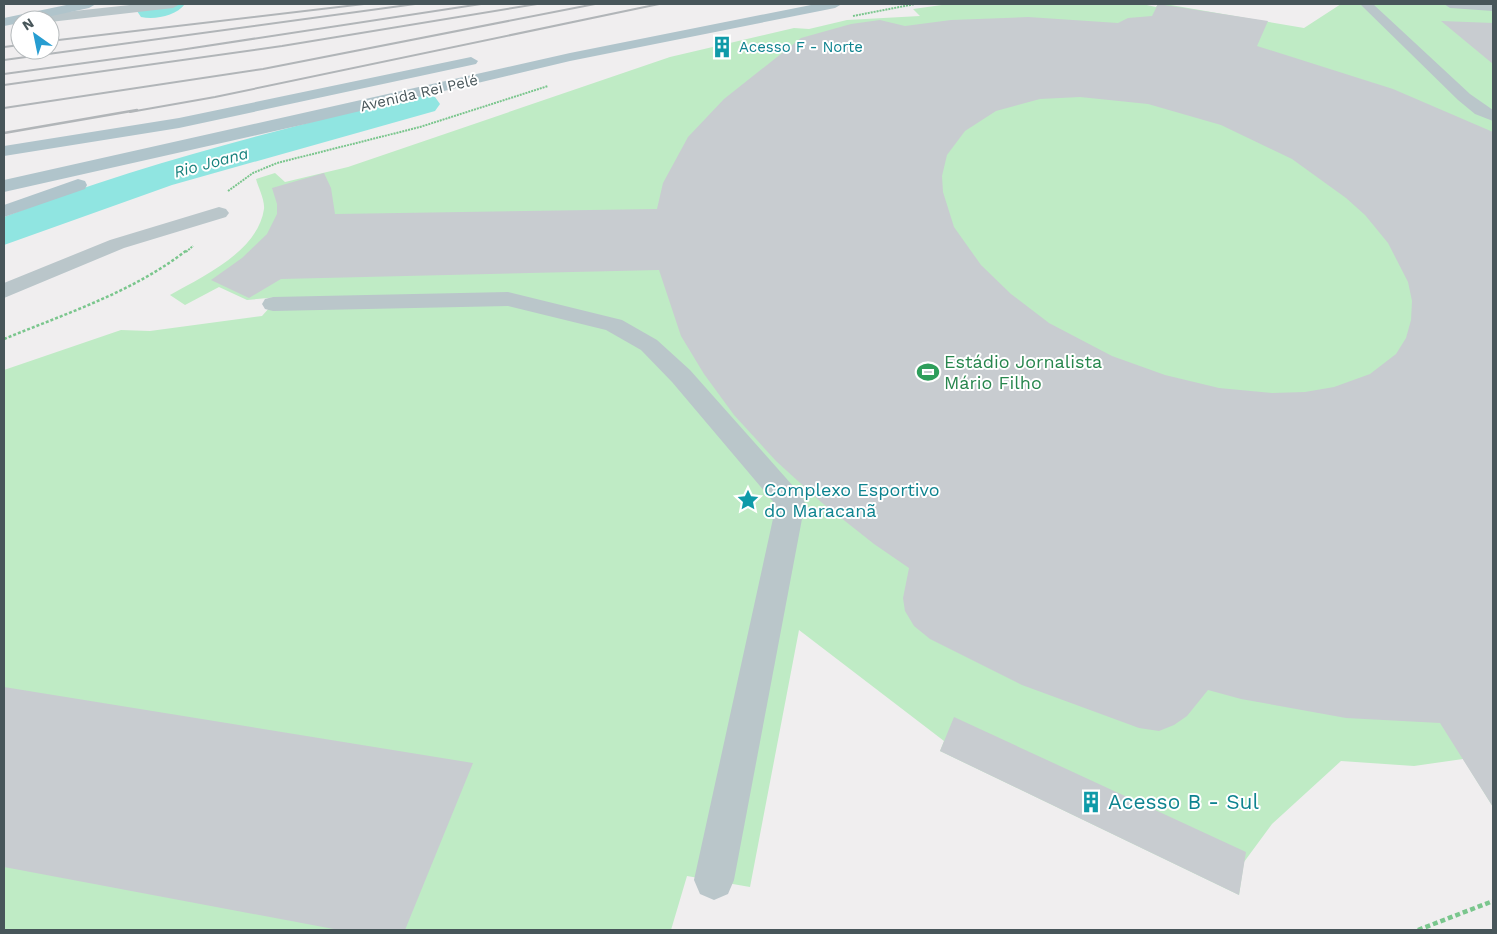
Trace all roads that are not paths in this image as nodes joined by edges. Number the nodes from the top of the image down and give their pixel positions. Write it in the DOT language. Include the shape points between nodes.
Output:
graph roads {
  1 [pos="89,4"];
  2 [pos="151,4"];
  3 [pos="173,4"];
  4 [pos="835,4"];
  5 [pos="1366,4"];
  6 [pos="1450,4"];
  7 [pos="1493,7"];
  8 [pos="60,15"];
  9 [pos="60,16"];
  10 [pos="4,22"];
  11 [pos="608,33"];
  12 [pos="592,52"];
  13 [pos="483,59"];
  14 [pos="1493,116"];
  15 [pos="310,118"];
  16 [pos="179,123"];
  17 [pos="4,152"];
  18 [pos="4,162"];
  19 [pos="4,186"];
  20 [pos="4,211"];
  21 [pos="219,213"];
  22 [pos="4,291"];
  23 [pos="273,304"];
  24 [pos="714,880"];
  1 -- 10 [label="main road"];
  2 -- 8 [label="street"];
  3 -- 9 [label="street"];
  4 -- 12 [label="main road, Avenida Rei Pelé"];
  5 -- 14 [label="street" via="1464,97"];
  6 -- 7 [label="street"];
  11 -- 12 [label="main road"];
  12 -- 15 [label="main road, Avenida Rei Pelé"];
  13 -- 16 [label="main road, Avenida Rei Pelé"];
  15 -- 19 [label="main road, Avenida Rei Pelé"];
  15 -- 20 [label="main road" via="101,178"];
  16 -- 17 [label="main road, Avenida Rei Pelé"];
  16 -- 18 [label="main road"];
  21 -- 22 [label="street" via="117,244"];
  23 -- 24 [label="street" via="508,299 614,325 649,345 674,370 791,503"];
}
